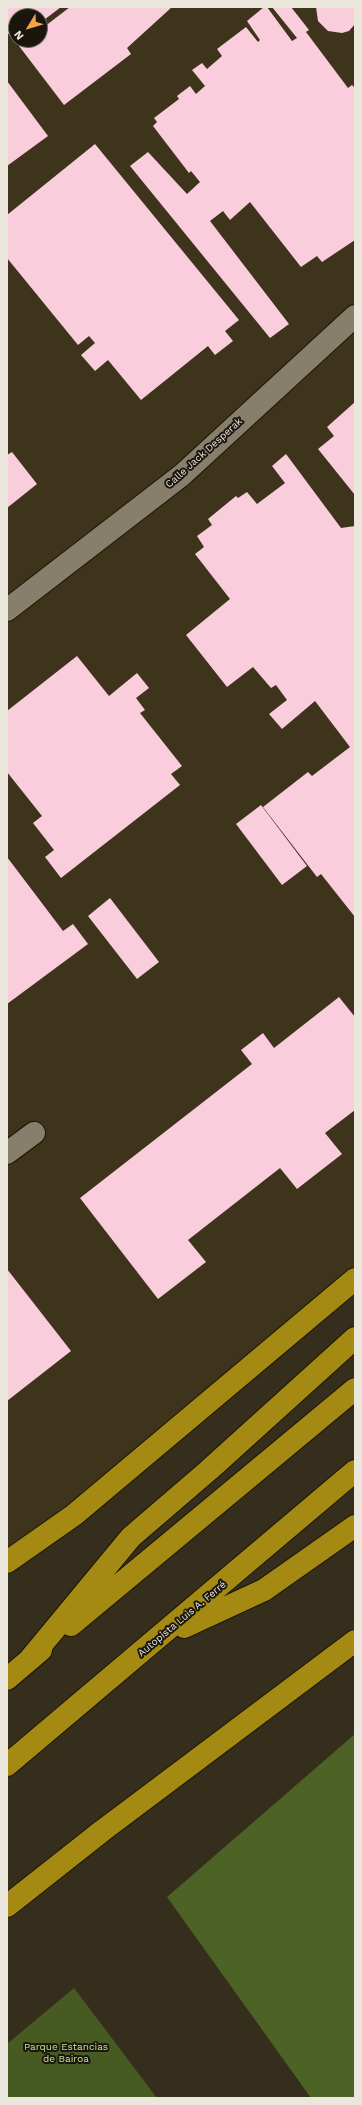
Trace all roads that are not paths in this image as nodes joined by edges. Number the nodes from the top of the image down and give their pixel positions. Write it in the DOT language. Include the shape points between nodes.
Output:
graph roads {
  1 [pos="355,316"];
  2 [pos="7,610"];
  3 [pos="34,1133"];
  4 [pos="7,1153"];
  5 [pos="355,1279"];
  6 [pos="355,1338"];
  7 [pos="355,1389"];
  8 [pos="355,1471"];
  9 [pos="355,1526"];
  10 [pos="7,1562"];
  11 [pos="159,1638"];
  12 [pos="355,1641"];
  13 [pos="30,1660"];
  14 [pos="7,1678"];
  15 [pos="7,1765"];
  16 [pos="7,1906"];
  1 -- 2 [label="street, Calle Jack Desperak" via="182,475"];
  3 -- 4 [label="street"];
  5 -- 10 [label="highway" via="74,1515"];
  6 -- 13 [label="highway" via="131,1537"];
  7 -- 13 [label="highway"];
  8 -- 11 [label="highway, Autopista Luis A. Ferré"];
  9 -- 11 [label="highway" via="264,1590"];
  11 -- 15 [label="highway, Autopista Luis A. Ferré"];
  12 -- 16 [label="highway"];
  13 -- 14 [label="highway"];
}
